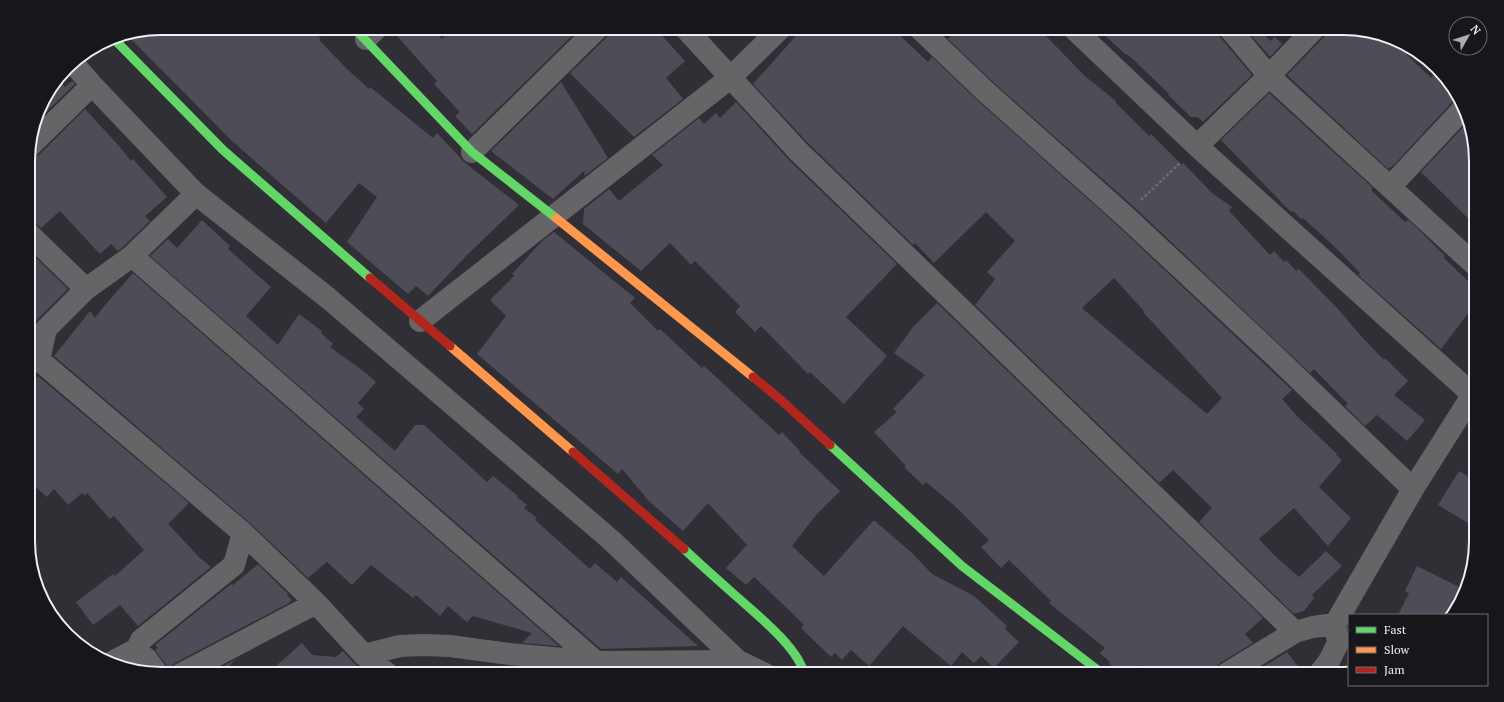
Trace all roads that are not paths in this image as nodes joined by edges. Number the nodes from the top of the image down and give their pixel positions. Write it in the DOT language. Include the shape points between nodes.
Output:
graph roads {
  1 [pos="369,35"];
  2 [pos="591,35"];
  3 [pos="692,35"];
  4 [pos="774,35"];
  5 [pos="926,35"];
  6 [pos="1080,35"];
  7 [pos="1235,35"];
  8 [pos="1308,35"];
  9 [pos="118,43"];
  10 [pos="77,67"];
  11 [pos="1269,76"];
  12 [pos="730,78"];
  13 [pos="92,85"];
  14 [pos="1459,113"];
  15 [pos="37,139"];
  16 [pos="1197,146"];
  17 [pos="472,152"];
  18 [pos="1390,187"];
  19 [pos="196,194"];
  20 [pos="554,216"];
  21 [pos="35,240"];
  22 [pos="132,256"];
  23 [pos="1469,259"];
  24 [pos="86,289"];
  25 [pos="420,321"];
  26 [pos="1469,388"];
  27 [pos="1469,400"];
  28 [pos="1413,489"];
  29 [pos="242,533"];
  30 [pos="316,603"];
  31 [pos="1335,624"];
  32 [pos="1295,632"];
  33 [pos="136,649"];
  34 [pos="364,655"];
  35 [pos="118,659"];
  36 [pos="738,661"];
  37 [pos="152,666"];
  38 [pos="198,667"];
  39 [pos="379,667"];
  40 [pos="596,667"];
  41 [pos="602,667"];
  42 [pos="622,667"];
  43 [pos="750,667"];
  44 [pos="801,667"];
  45 [pos="1094,667"];
  46 [pos="1238,667"];
  47 [pos="1324,667"];
  1 -- 17 [label="street"];
  2 -- 17 [label="street"];
  3 -- 12 [label="street"];
  4 -- 12 [label="street"];
  5 -- 28 [label="street" via="1125,216"];
  6 -- 16 [label="street"];
  7 -- 11 [label="street"];
  8 -- 11 [label="street"];
  9 -- 25 [label="street" via="223,150"];
  10 -- 13 [label="street"];
  11 -- 16 [label="street"];
  11 -- 18 [label="street"];
  12 -- 20 [label="street"];
  12 -- 32 [label="street" via="810,163"];
  13 -- 15 [label="street"];
  13 -- 19 [label="street"];
  14 -- 18 [label="street"];
  16 -- 26 [label="street"];
  17 -- 20 [label="street"];
  18 -- 23 [label="street"];
  19 -- 22 [label="street"];
  19 -- 36 [label="street" via="328,298 611,540"];
  20 -- 25 [label="street"];
  20 -- 45 [label="street" via="781,400 962,566"];
  21 -- 24 [label="street"];
  22 -- 24 [label="street"];
  22 -- 41 [label="street"];
  24 -- 29 [label="street" via="46,329 39,360"];
  25 -- 44 [label="street" via="637,507 765,622 788,645"];
  27 -- 28 [label="street"];
  28 -- 31 [label="street"];
  29 -- 30 [label="street"];
  29 -- 33 [label="street" via="234,565 141,640"];
  30 -- 34 [label="street"];
  30 -- 38 [label="street"];
  31 -- 32 [label="street"];
  31 -- 47 [label="street" via="1338,643"];
  32 -- 46 [label="street"];
  33 -- 35 [label="street"];
  33 -- 37 [label="street"];
  34 -- 39 [label="street"];
  34 -- 40 [label="street" via="400,646 450,646"];
  36 -- 42 [label="street"];
  36 -- 43 [label="street"];
}
